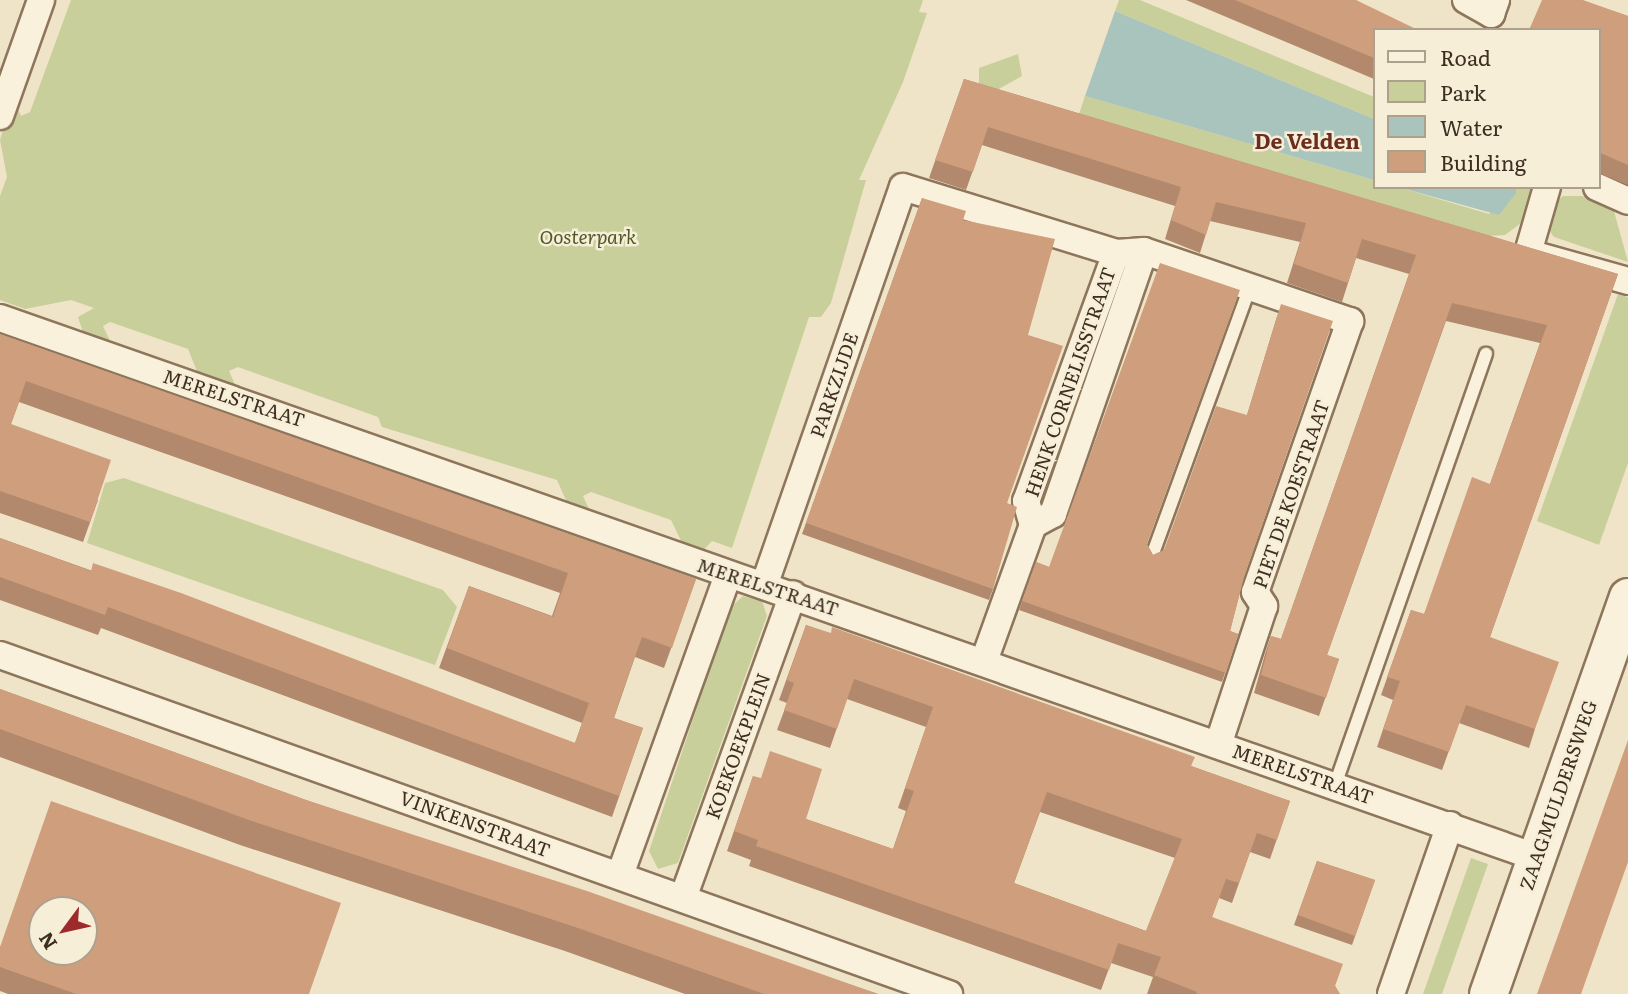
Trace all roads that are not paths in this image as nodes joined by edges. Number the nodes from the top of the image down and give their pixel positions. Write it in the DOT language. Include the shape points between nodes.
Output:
graph roads {
  1 [pos="41,0"];
  2 [pos="1496,0"];
  3 [pos="1463,1"];
  4 [pos="0,116"];
  5 [pos="903,187"];
  6 [pos="1600,188"];
  7 [pos="1546,189"];
  8 [pos="1628,201"];
  9 [pos="1144,251"];
  10 [pos="1116,253"];
  11 [pos="1628,281"];
  12 [pos="1250,287"];
  13 [pos="0,318"];
  14 [pos="1486,354"];
  15 [pos="1033,525"];
  16 [pos="1152,556"];
  17 [pos="728,575"];
  18 [pos="765,583"];
  19 [pos="793,594"];
  20 [pos="1628,597"];
  21 [pos="0,655"];
  22 [pos="984,661"];
  23 [pos="1218,745"];
  24 [pos="1335,785"];
  25 [pos="1450,825"];
  26 [pos="1536,857"];
  27 [pos="620,876"];
  28 [pos="683,898"];
  29 [pos="949,994"];
  30 [pos="1391,994"];
  31 [pos="1488,994"];
  1 -- 4 [label="street"];
  2 -- 3 [label="street" via="1491,14"];
  5 -- 10 [label="street, HENK CORNELISSTRAAT"];
  5 -- 18 [label="street, PARKZIJDE"];
  6 -- 8 [label="street"];
  7 -- 11 [label="street" via="1528,253"];
  9 -- 10 [label="street"];
  9 -- 12 [label="street"];
  9 -- 15 [label="street, HENK CORNELISSTRAAT" via="1053,514"];
  10 -- 15 [label="street, HENK CORNELISSTRAAT" via="1026,501"];
  12 -- 16 [label="lane"];
  12 -- 23 [label="street, PIET DE KOESTRAAT" via="1350,321 1255,592 1264,606"];
  13 -- 17 [label="street, MERELSTRAAT"];
  14 -- 24 [label="lane"];
  15 -- 22 [label="street, HENK CORNELISSTRAAT"];
  17 -- 18 [label="street, MERELSTRAAT"];
  17 -- 27 [label="street"];
  18 -- 19 [label="street, MERELSTRAAT"];
  19 -- 22 [label="street, MERELSTRAAT"];
  19 -- 28 [label="street, KOEKOEKPLEIN"];
  20 -- 26 [label="street, ZAAGMULDERSWEG"];
  21 -- 27 [label="street, VINKENSTRAAT"];
  22 -- 23 [label="street, MERELSTRAAT"];
  23 -- 24 [label="street, MERELSTRAAT"];
  24 -- 25 [label="street, MERELSTRAAT"];
  25 -- 26 [label="street, MERELSTRAAT"];
  25 -- 30 [label="street"];
  26 -- 31 [label="street, ZAAGMULDERSWEG"];
  27 -- 28 [label="street, VINKENSTRAAT"];
  28 -- 29 [label="street, VINKENSTRAAT"];
}
